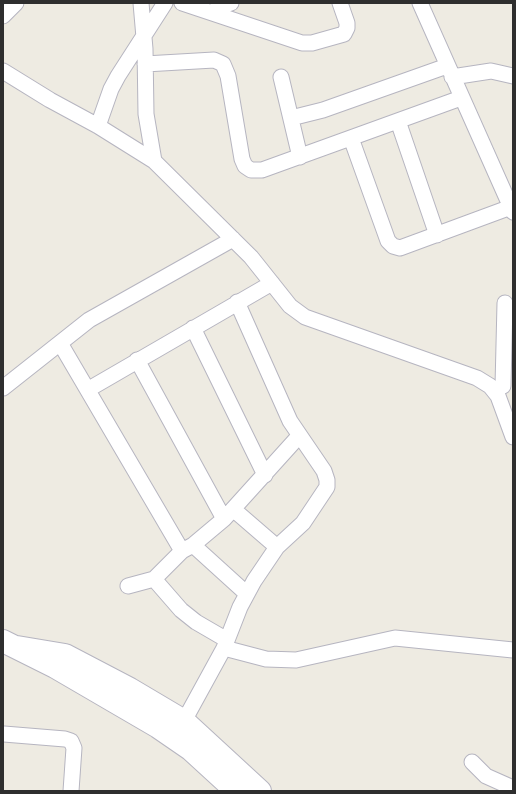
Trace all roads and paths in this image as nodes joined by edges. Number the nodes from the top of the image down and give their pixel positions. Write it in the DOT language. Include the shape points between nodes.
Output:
graph roads {
  1 [pos="16,3"];
  2 [pos="141,3"];
  3 [pos="165,3"];
  4 [pos="182,3"];
  5 [pos="231,3"];
  6 [pos="340,3"];
  7 [pos="420,3"];
  8 [pos="217,8"];
  9 [pos="3,16"];
  10 [pos="144,37"];
  11 [pos="145,64"];
  12 [pos="3,70"];
  13 [pos="449,72"];
  14 [pos="513,76"];
  15 [pos="281,77"];
  16 [pos="462,98"];
  17 [pos="291,118"];
  18 [pos="398,121"];
  19 [pos="98,126"];
  20 [pos="351,138"];
  21 [pos="300,157"];
  22 [pos="154,161"];
  23 [pos="511,203"];
  24 [pos="437,235"];
  25 [pos="233,239"];
  26 [pos="272,283"];
  27 [pos="237,302"];
  28 [pos="504,303"];
  29 [pos="193,328"];
  30 [pos="60,343"];
  31 [pos="137,360"];
  32 [pos="502,386"];
  33 [pos="3,388"];
  34 [pos="89,389"];
  35 [pos="299,436"];
  36 [pos="513,437"];
  37 [pos="264,474"];
  38 [pos="229,514"];
  39 [pos="277,547"];
  40 [pos="188,548"];
  41 [pos="154,579"];
  42 [pos="128,586"];
  43 [pos="247,594"];
  44 [pos="10,644"];
  45 [pos="226,644"];
  46 [pos="513,650"];
  47 [pos="184,721"];
  48 [pos="4,734"];
  49 [pos="472,762"];
  50 [pos="513,788"];
  51 [pos="233,790"];
  52 [pos="71,791"];
  53 [pos="260,791"];
  1 -- 9 [label="street"];
  2 -- 10 [label="street"];
  3 -- 10 [label="street"];
  4 -- 8 [label="street"];
  5 -- 8 [label="street"];
  6 -- 8 [label="street" via="347,23 344,34 312,43 302,43"];
  7 -- 13 [label="street"];
  10 -- 11 [label="street"];
  10 -- 19 [label="street" via="111,89"];
  11 -- 21 [label="street" via="214,60 223,64 228,76 245,166 251,170 262,170"];
  11 -- 22 [label="street" via="146,114"];
  12 -- 19 [label="street"];
  13 -- 14 [label="street" via="491,70"];
  13 -- 16 [label="street"];
  13 -- 17 [label="street"];
  15 -- 17 [label="street"];
  16 -- 18 [label="street"];
  16 -- 23 [label="street"];
  17 -- 21 [label="street"];
  18 -- 20 [label="street"];
  18 -- 24 [label="street"];
  19 -- 22 [label="street"];
  20 -- 21 [label="street"];
  20 -- 24 [label="street" via="388,240 393,246 400,248"];
  22 -- 25 [label="street"];
  23 -- 24 [label="street"];
  25 -- 26 [label="street"];
  25 -- 30 [label="street" via="90,320"];
  26 -- 27 [label="street"];
  26 -- 32 [label="street" via="290,306 305,318"];
  27 -- 29 [label="street"];
  27 -- 35 [label="street"];
  28 -- 32 [label="street"];
  29 -- 31 [label="street"];
  29 -- 37 [label="street"];
  30 -- 33 [label="street"];
  30 -- 34 [label="street"];
  31 -- 34 [label="street"];
  31 -- 38 [label="street"];
  32 -- 36 [label="street" via="498,396"];
  34 -- 40 [label="street"];
  35 -- 37 [label="street"];
  35 -- 39 [label="street" via="324,471 327,487 303,523"];
  37 -- 38 [label="street"];
  38 -- 39 [label="street"];
  38 -- 40 [label="street"];
  39 -- 43 [label="street"];
  40 -- 41 [label="street"];
  40 -- 43 [label="street"];
  41 -- 42 [label="street"];
  41 -- 45 [label="street" via="181,610"];
  43 -- 45 [label="street"];
  44 -- 47 [label="main road" via="65,655"];
  44 -- 51 [label="main road" via="158,727 190,749"];
  45 -- 46 [label="street" via="266,659 296,660 395,638"];
  45 -- 47 [label="street"];
  47 -- 53 [label="main road"];
  48 -- 52 [label="street" via="71,741 74,748"];
  49 -- 50 [label="street" via="486,776"];
}
